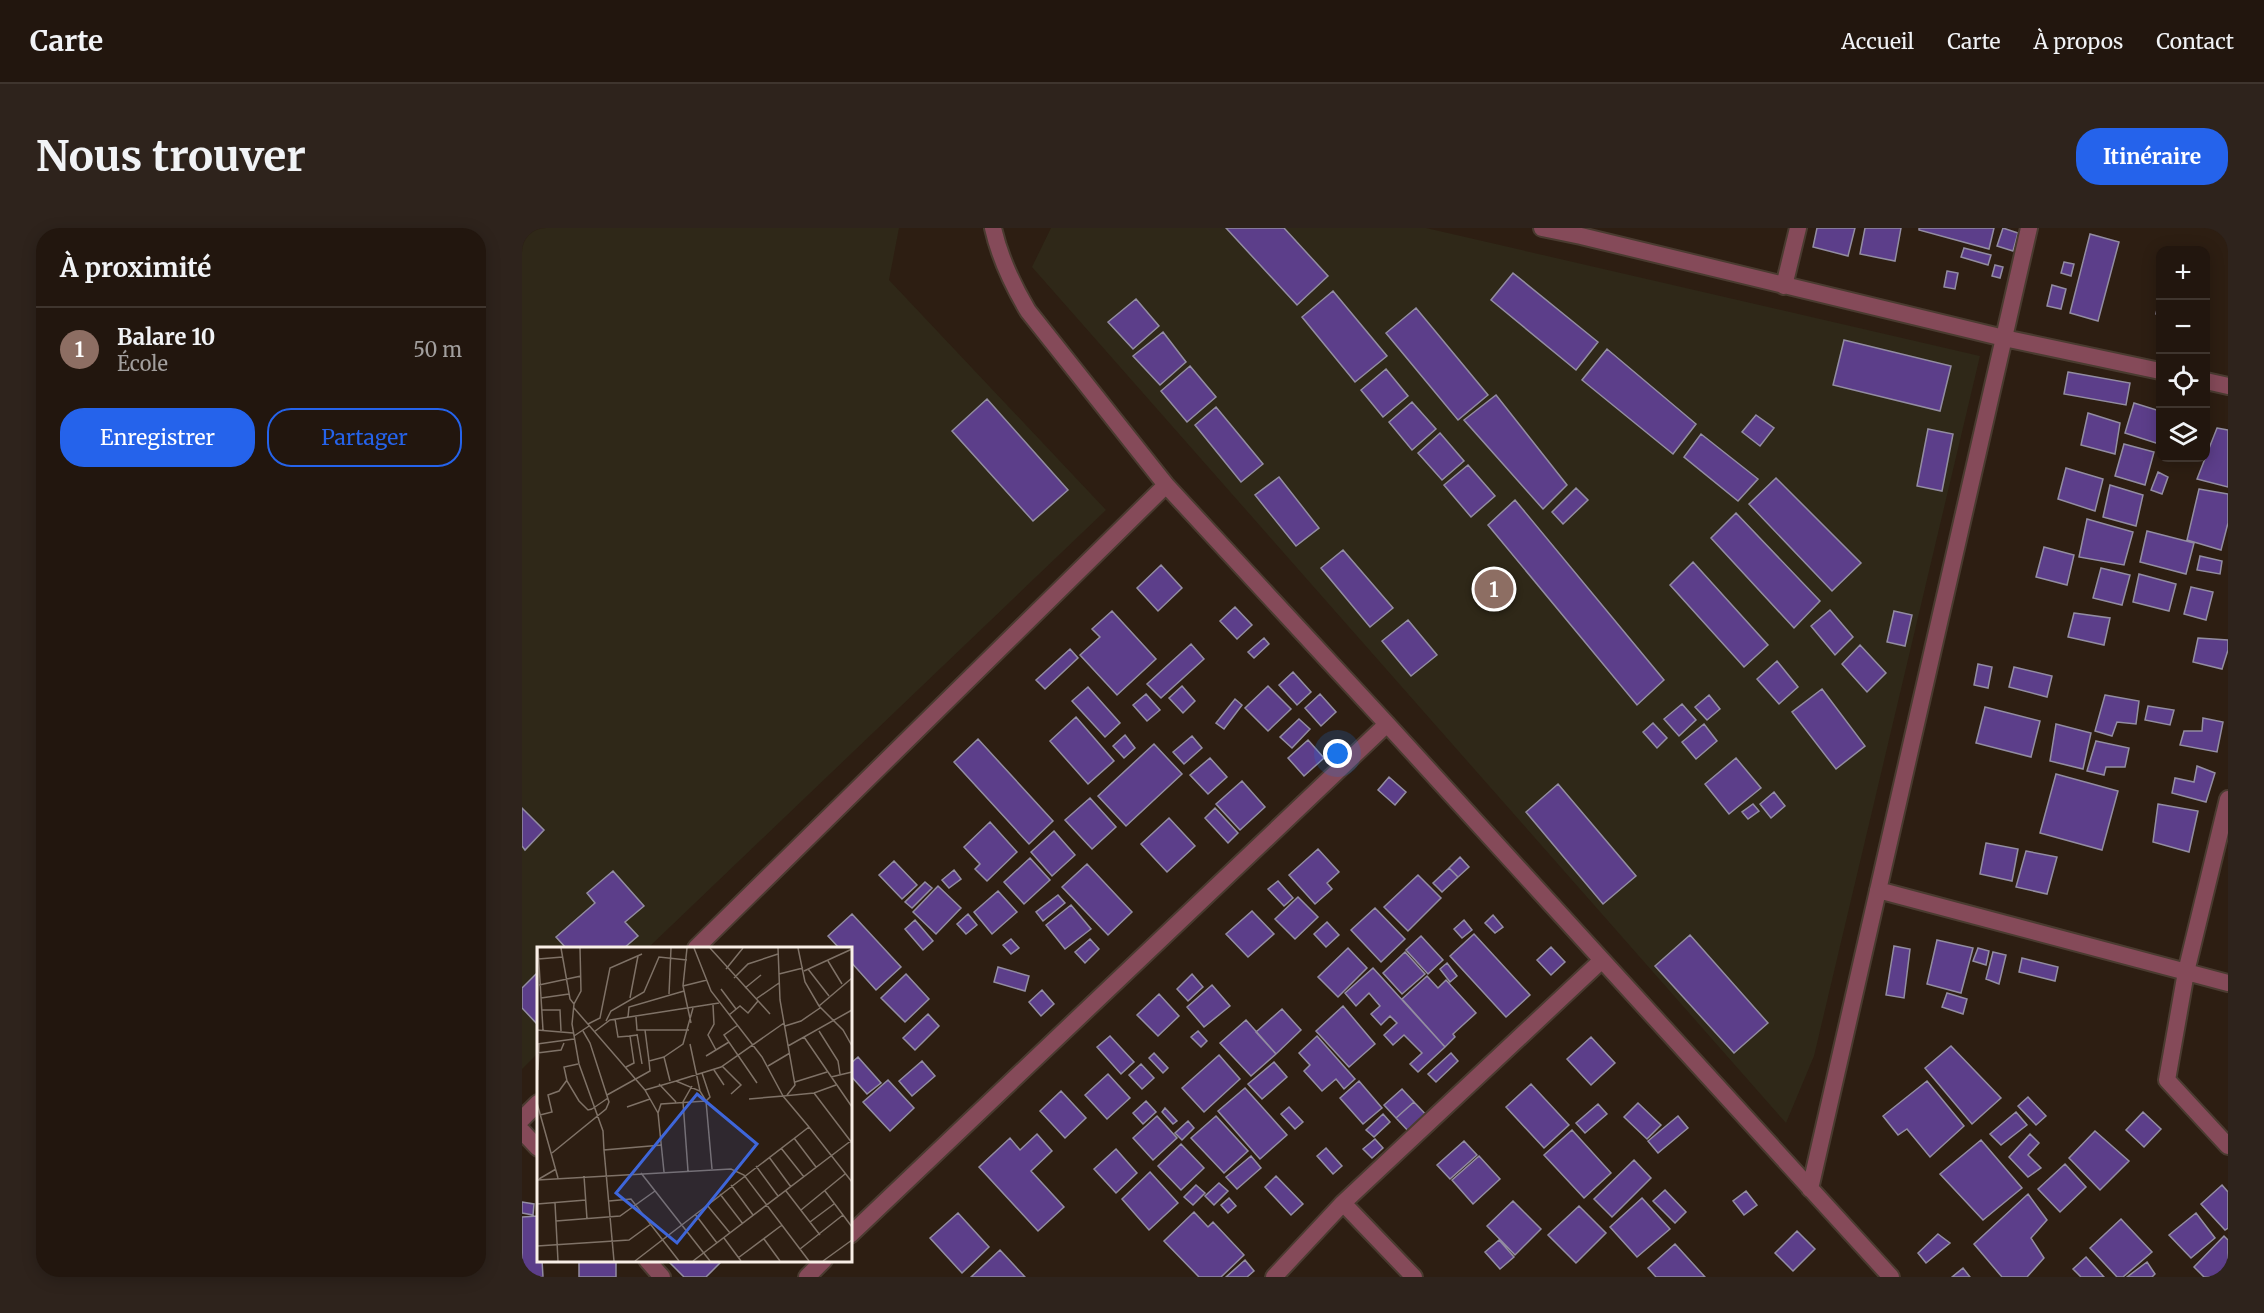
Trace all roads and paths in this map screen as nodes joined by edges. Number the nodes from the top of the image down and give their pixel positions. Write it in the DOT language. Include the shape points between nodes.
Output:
graph roads {
  1 [pos="993,228"];
  2 [pos="1542,228"];
  3 [pos="1798,228"];
  4 [pos="2029,228"];
  5 [pos="1582,232"];
  6 [pos="1784,286"];
  7 [pos="2004,338"];
  8 [pos="2156,370"];
  9 [pos="2210,382"];
  10 [pos="2228,386"];
  11 [pos="1166,485"];
  12 [pos="1388,724"];
  13 [pos="2228,799"];
  14 [pos="1878,890"];
  15 [pos="697,947"];
  16 [pos="1602,960"];
  17 [pos="2186,972"];
  18 [pos="2228,982"];
  19 [pos="537,1104"];
  20 [pos="522,1119"];
  21 [pos="522,1131"];
  22 [pos="2228,1146"];
  23 [pos="537,1147"];
  24 [pos="1810,1189"];
  25 [pos="1342,1203"];
  26 [pos="852,1233"];
  27 [pos="649,1262"];
  28 [pos="822,1262"];
  29 [pos="662,1277"];
  30 [pos="807,1277"];
  31 [pos="1274,1277"];
  32 [pos="1414,1277"];
  33 [pos="1891,1277"];
  1 -- 11 [label="street" via="1010,281 1028,311"];
  2 -- 5 [label="street"];
  3 -- 6 [label="street"];
  4 -- 7 [label="street"];
  5 -- 6 [label="street"];
  6 -- 7 [label="street"];
  7 -- 8 [label="street"];
  7 -- 14 [label="street"];
  9 -- 10 [label="street"];
  11 -- 12 [label="street"];
  11 -- 15 [label="street"];
  12 -- 16 [label="street"];
  12 -- 26 [label="street"];
  13 -- 17 [label="street"];
  14 -- 17 [label="street"];
  14 -- 24 [label="street"];
  16 -- 24 [label="street"];
  16 -- 25 [label="street"];
  17 -- 18 [label="street"];
  17 -- 22 [label="street" via="2167,1080"];
  19 -- 20 [label="street"];
  21 -- 23 [label="street"];
  24 -- 33 [label="street"];
  25 -- 31 [label="street"];
  25 -- 32 [label="street"];
  27 -- 29 [label="street"];
  28 -- 30 [label="street"];
}
